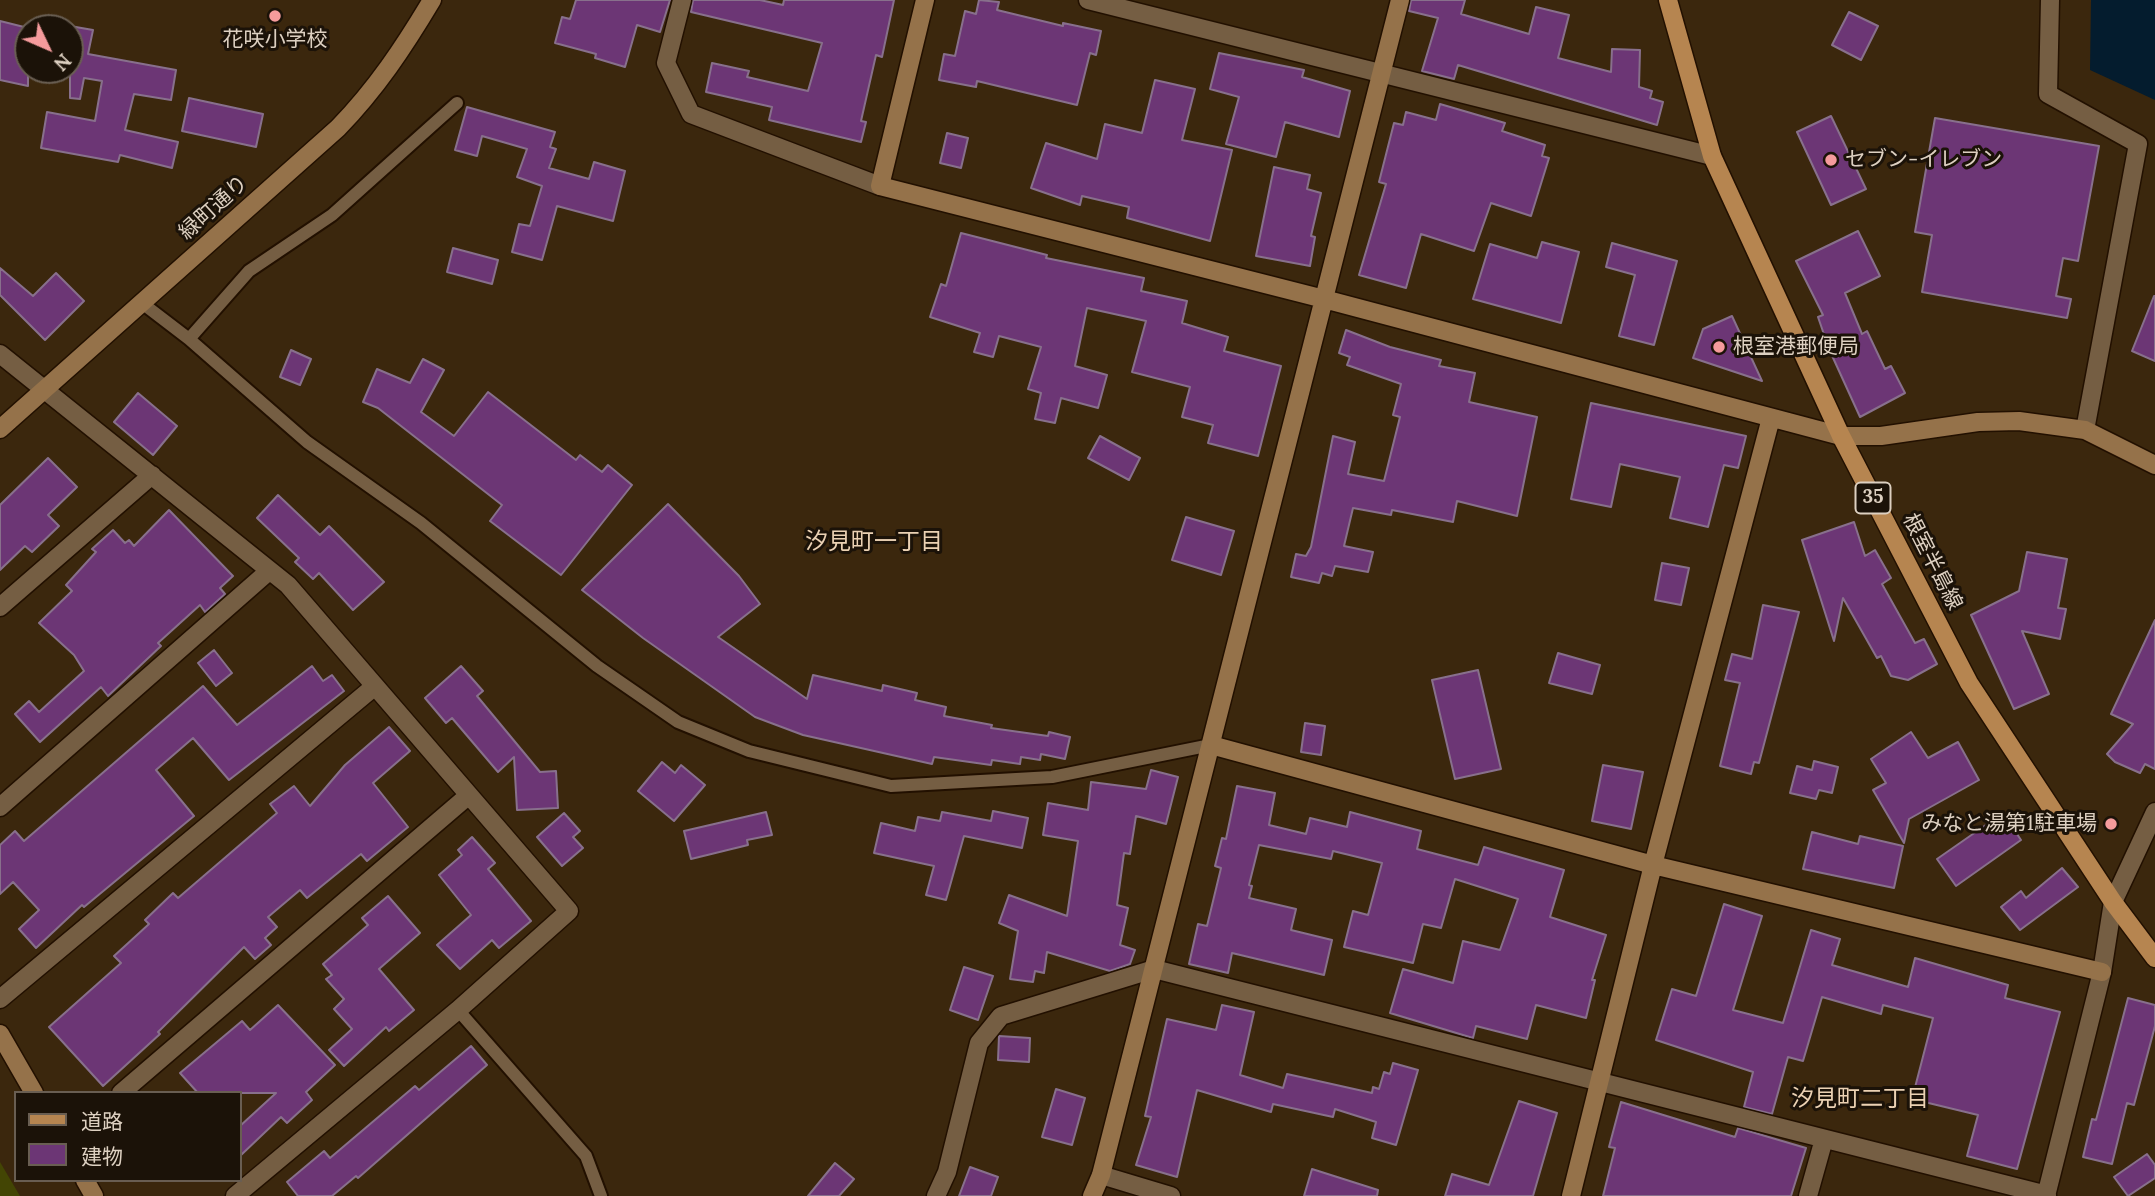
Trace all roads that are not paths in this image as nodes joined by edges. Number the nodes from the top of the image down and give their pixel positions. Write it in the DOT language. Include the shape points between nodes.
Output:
graph roads {
  1 [pos="432,0"];
  2 [pos="682,0"];
  3 [pos="925,0"];
  4 [pos="1088,0"];
  5 [pos="1400,0"];
  6 [pos="1668,0"];
  7 [pos="2050,0"];
  8 [pos="1382,76"];
  9 [pos="457,103"];
  10 [pos="1712,156"];
  11 [pos="880,186"];
  12 [pos="1324,299"];
  13 [pos="142,303"];
  14 [pos="189,339"];
  15 [pos="0,354"];
  16 [pos="45,389"];
  17 [pos="1771,418"];
  18 [pos="0,429"];
  19 [pos="2085,430"];
  20 [pos="1841,436"];
  21 [pos="2155,465"];
  22 [pos="152,475"];
  23 [pos="269,571"];
  24 [pos="0,607"];
  25 [pos="374,685"];
  26 [pos="1211,745"];
  27 [pos="469,795"];
  28 [pos="0,807"];
  29 [pos="2155,813"];
  30 [pos="1653,865"];
  31 [pos="2113,902"];
  32 [pos="2155,958"];
  33 [pos="1154,969"];
  34 [pos="2102,972"];
  35 [pos="0,999"];
  36 [pos="457,1010"];
  37 [pos="0,1034"];
  38 [pos="1600,1080"];
  39 [pos="33,1091"];
  40 [pos="123,1091"];
  41 [pos="1824,1139"];
  42 [pos="1101,1175"];
  43 [pos="2046,1195"];
  44 [pos="235,1196"];
  45 [pos="601,1196"];
  46 [pos="936,1196"];
  47 [pos="1092,1196"];
  48 [pos="1171,1196"];
  49 [pos="1572,1196"];
  50 [pos="1808,1196"];
  1 -- 13 [label="street, 緑町通り" via="398,58 347,120"];
  2 -- 11 [label="street" via="666,63 691,114"];
  3 -- 11 [label="street"];
  4 -- 8 [label="street"];
  5 -- 8 [label="street"];
  6 -- 10 [label="main road, 根室半島線 / 35"];
  7 -- 19 [label="street" via="2048,94 2138,144"];
  8 -- 10 [label="street"];
  8 -- 12 [label="street"];
  9 -- 14 [label="lane" via="332,215 249,271"];
  10 -- 20 [label="main road, 根室半島線 / 35"];
  11 -- 12 [label="street"];
  12 -- 17 [label="street"];
  12 -- 26 [label="street"];
  13 -- 14 [label="lane"];
  13 -- 16 [label="street, 緑町通り"];
  14 -- 26 [label="lane" via="307,442 421,523 597,666 677,722 749,751 891,786 1052,777"];
  15 -- 16 [label="street"];
  16 -- 18 [label="street, 緑町通り"];
  16 -- 22 [label="street"];
  17 -- 20 [label="street"];
  17 -- 30 [label="street"];
  19 -- 20 [label="street" via="2019,421 1978,422 1881,436"];
  19 -- 21 [label="street"];
  20 -- 31 [label="main road, 根室半島線 / 35" via="1969,683"];
  22 -- 23 [label="street"];
  22 -- 24 [label="street"];
  23 -- 25 [label="street" via="288,585"];
  23 -- 28 [label="street"];
  25 -- 27 [label="street"];
  25 -- 35 [label="street"];
  26 -- 30 [label="street"];
  26 -- 33 [label="street"];
  27 -- 36 [label="street" via="569,911"];
  27 -- 40 [label="street"];
  29 -- 31 [label="street"];
  30 -- 34 [label="street"];
  30 -- 38 [label="street"];
  31 -- 32 [label="main road, 根室半島線 / 35"];
  31 -- 34 [label="street"];
  33 -- 38 [label="street"];
  33 -- 42 [label="street"];
  33 -- 46 [label="street" via="1001,1016 979,1043 947,1172"];
  34 -- 43 [label="street"];
  36 -- 44 [label="street"];
  36 -- 45 [label="lane" via="586,1156"];
  37 -- 39 [label="street"];
  38 -- 41 [label="street"];
  38 -- 49 [label="street"];
  41 -- 43 [label="street"];
  41 -- 50 [label="street"];
  42 -- 47 [label="street"];
  42 -- 48 [label="street"];
}
